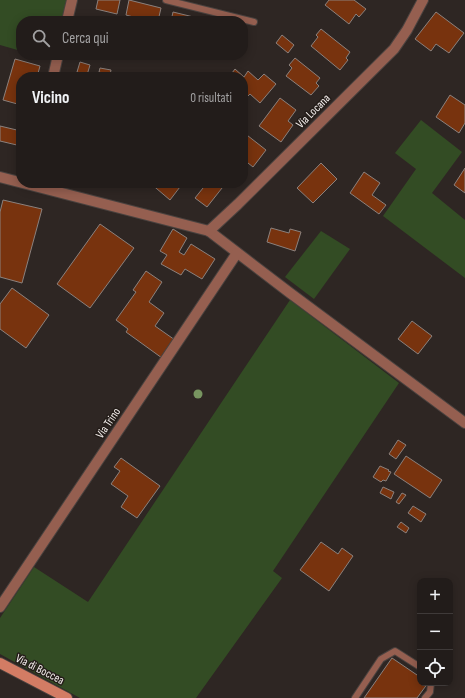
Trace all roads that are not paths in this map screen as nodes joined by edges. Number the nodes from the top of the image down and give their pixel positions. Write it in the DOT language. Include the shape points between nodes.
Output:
graph roads {
  1 [pos="72,0"];
  2 [pos="166,0"];
  3 [pos="423,0"];
  4 [pos="68,16"];
  5 [pos="230,16"];
  6 [pos="248,20"];
  7 [pos="254,22"];
  8 [pos="57,60"];
  9 [pos="54,72"];
  10 [pos="0,177"];
  11 [pos="16,181"];
  12 [pos="42,188"];
  13 [pos="209,231"];
  14 [pos="237,253"];
  15 [pos="465,423"];
  16 [pos="0,606"];
  17 [pos="0,663"];
  18 [pos="417,665"];
  19 [pos="431,686"];
  20 [pos="67,698"];
  21 [pos="355,698"];
  22 [pos="425,698"];
  1 -- 4 [label="street"];
  2 -- 5 [label="lane"];
  3 -- 13 [label="street, Via Locana" via="394,49"];
  6 -- 7 [label="lane"];
  8 -- 9 [label="street"];
  10 -- 11 [label="street"];
  12 -- 13 [label="street"];
  13 -- 14 [label="street"];
  14 -- 15 [label="street"];
  14 -- 16 [label="street, Via Trino"];
  17 -- 20 [label="street, Via di Boccea"];
  18 -- 21 [label="lane" via="395,651 381,659"];
  19 -- 22 [label="lane"];
}
